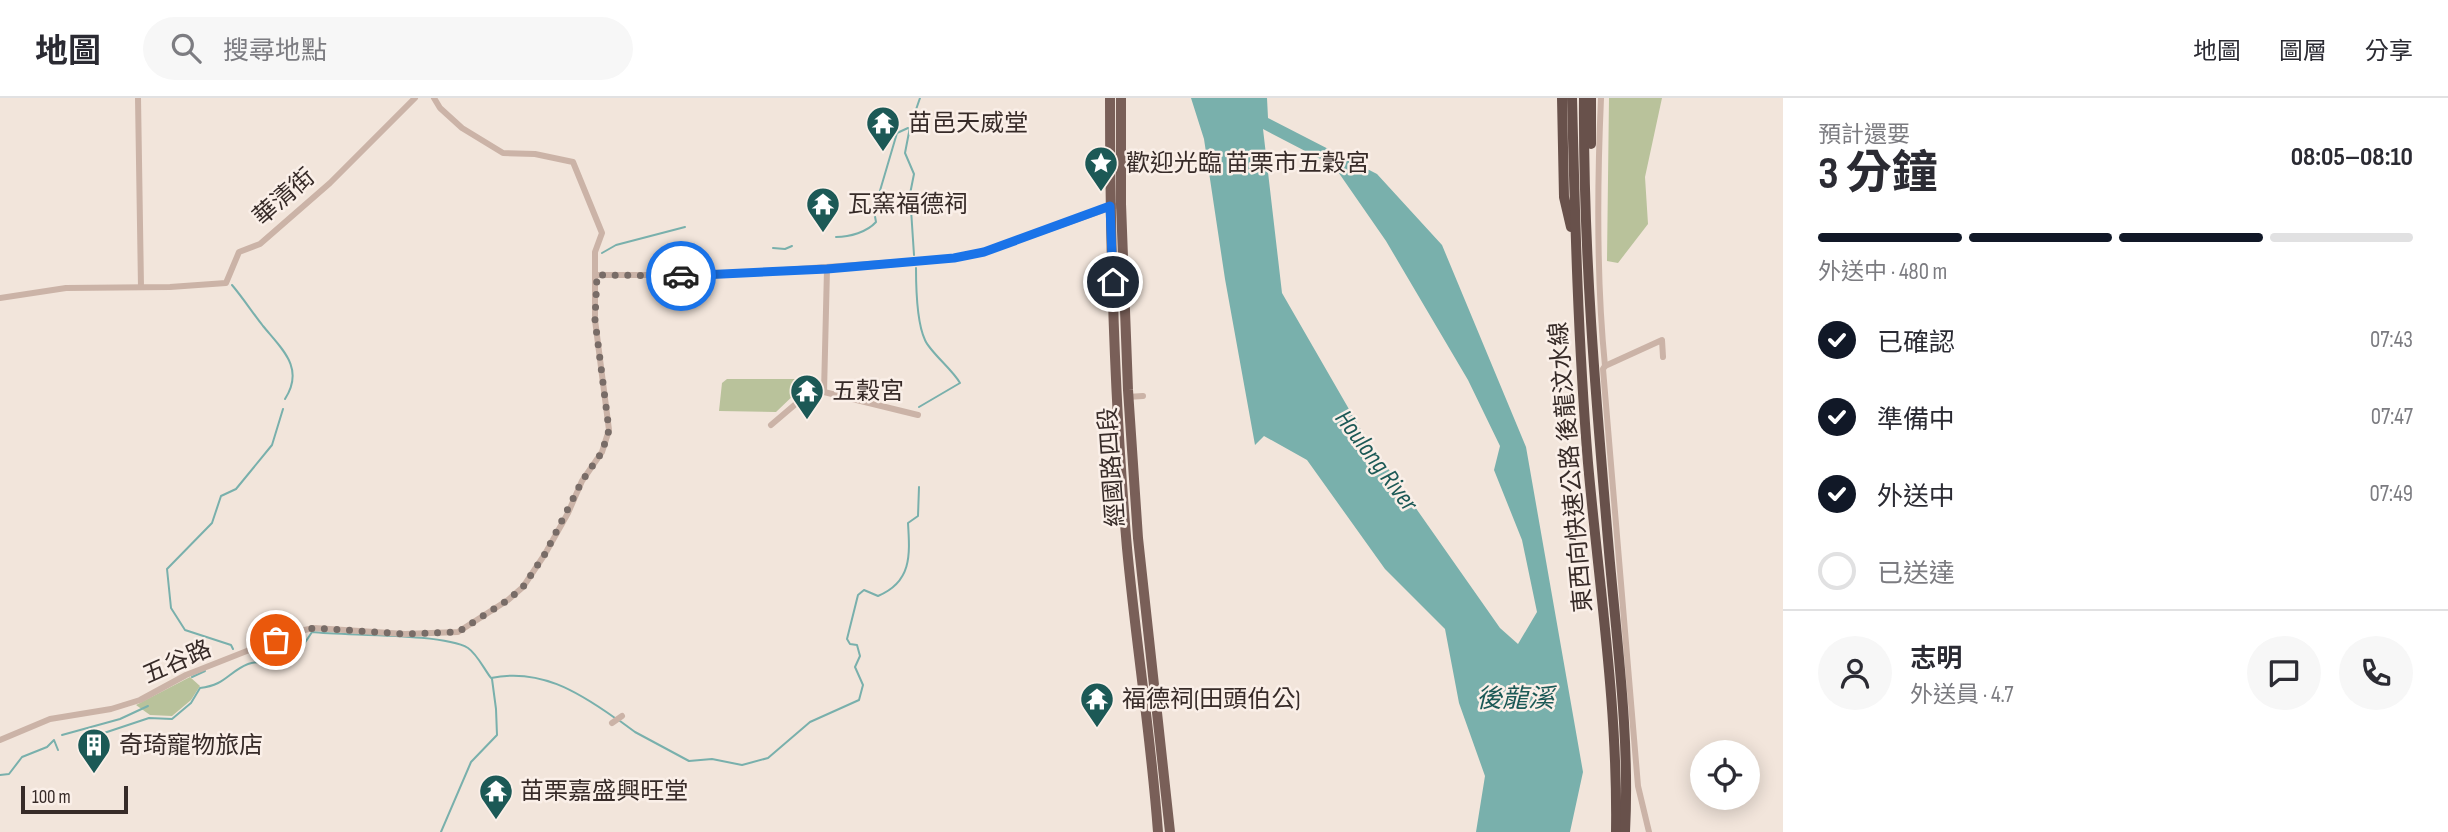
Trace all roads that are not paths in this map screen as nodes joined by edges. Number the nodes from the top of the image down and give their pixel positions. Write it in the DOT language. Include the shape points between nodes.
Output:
graph roads {
  1 [pos="138,98"];
  2 [pos="415,98"];
  3 [pos="434,98"];
  4 [pos="1110,98"];
  5 [pos="1121,98"];
  6 [pos="1562,98"];
  7 [pos="1572,98"];
  8 [pos="1584,98"];
  9 [pos="1591,98"];
  10 [pos="1601,98"];
  11 [pos="1116,205"];
  12 [pos="1584,216"];
  13 [pos="1575,238"];
  14 [pos="827,269"];
  15 [pos="597,275"];
  16 [pos="141,287"];
  17 [pos="0,298"];
  18 [pos="1663,357"];
  19 [pos="1605,366"];
  20 [pos="824,392"];
  21 [pos="1143,396"];
  22 [pos="1123,397"];
  23 [pos="918,415"];
  24 [pos="771,425"];
  25 [pos="1159,683"];
  26 [pos="1142,685"];
  27 [pos="622,716"];
  28 [pos="612,723"];
  29 [pos="0,740"];
  30 [pos="1158,832"];
  31 [pos="1170,832"];
  32 [pos="1616,832"];
  33 [pos="1625,832"];
  34 [pos="1649,832"];
  1 -- 16 [label="street"];
  2 -- 16 [label="street, 華清街" via="330,183 260,244 239,252 226,283"];
  3 -- 15 [label="street, 五谷路" via="462,128 503,153 573,162 602,233 595,252"];
  4 -- 11 [label="main road, 經國路四段"];
  5 -- 11 [label="main road, 經國路四段"];
  6 -- 13 [label="highway" via="1564,197"];
  7 -- 13 [label="highway, 東西向快速公路 後龍汶水線"];
  8 -- 12 [label="highway, 東西向快速公路 後龍汶水線"];
  9 -- 12 [label="highway" via="1590,192"];
  10 -- 19 [label="street" via="1597,212"];
  11 -- 14 [label="street" via="984,252"];
  11 -- 22 [label="main road, 經國路四段"];
  12 -- 33 [label="highway, 東西向快速公路 後龍汶水線" via="1622,716"];
  13 -- 32 [label="highway, 東西向快速公路 後龍汶水線" via="1587,452 1608,641"];
  14 -- 15 [label="street"];
  14 -- 20 [label="street"];
  15 -- 29 [label="street, 五谷路" via="595,320 609,430 602,452 545,554 523,587 508,600 458,632 314,628 295,632 186,675 140,700 50,719"];
  16 -- 17 [label="street, 華清街" via="66,288"];
  18 -- 19 [label="street" via="1662,340"];
  19 -- 34 [label="street" via="1638,786"];
  20 -- 23 [label="street"];
  20 -- 24 [label="street" via="798,402"];
  21 -- 22 [label="street"];
  22 -- 25 [label="main road, 經國路四段"];
  22 -- 26 [label="main road, 經國路四段" via="1128,548"];
  25 -- 26 [label="street"];
  25 -- 31 [label="main road, 經國路四段"];
  26 -- 30 [label="main road, 經國路四段"];
  27 -- 28 [label="street"];
}
